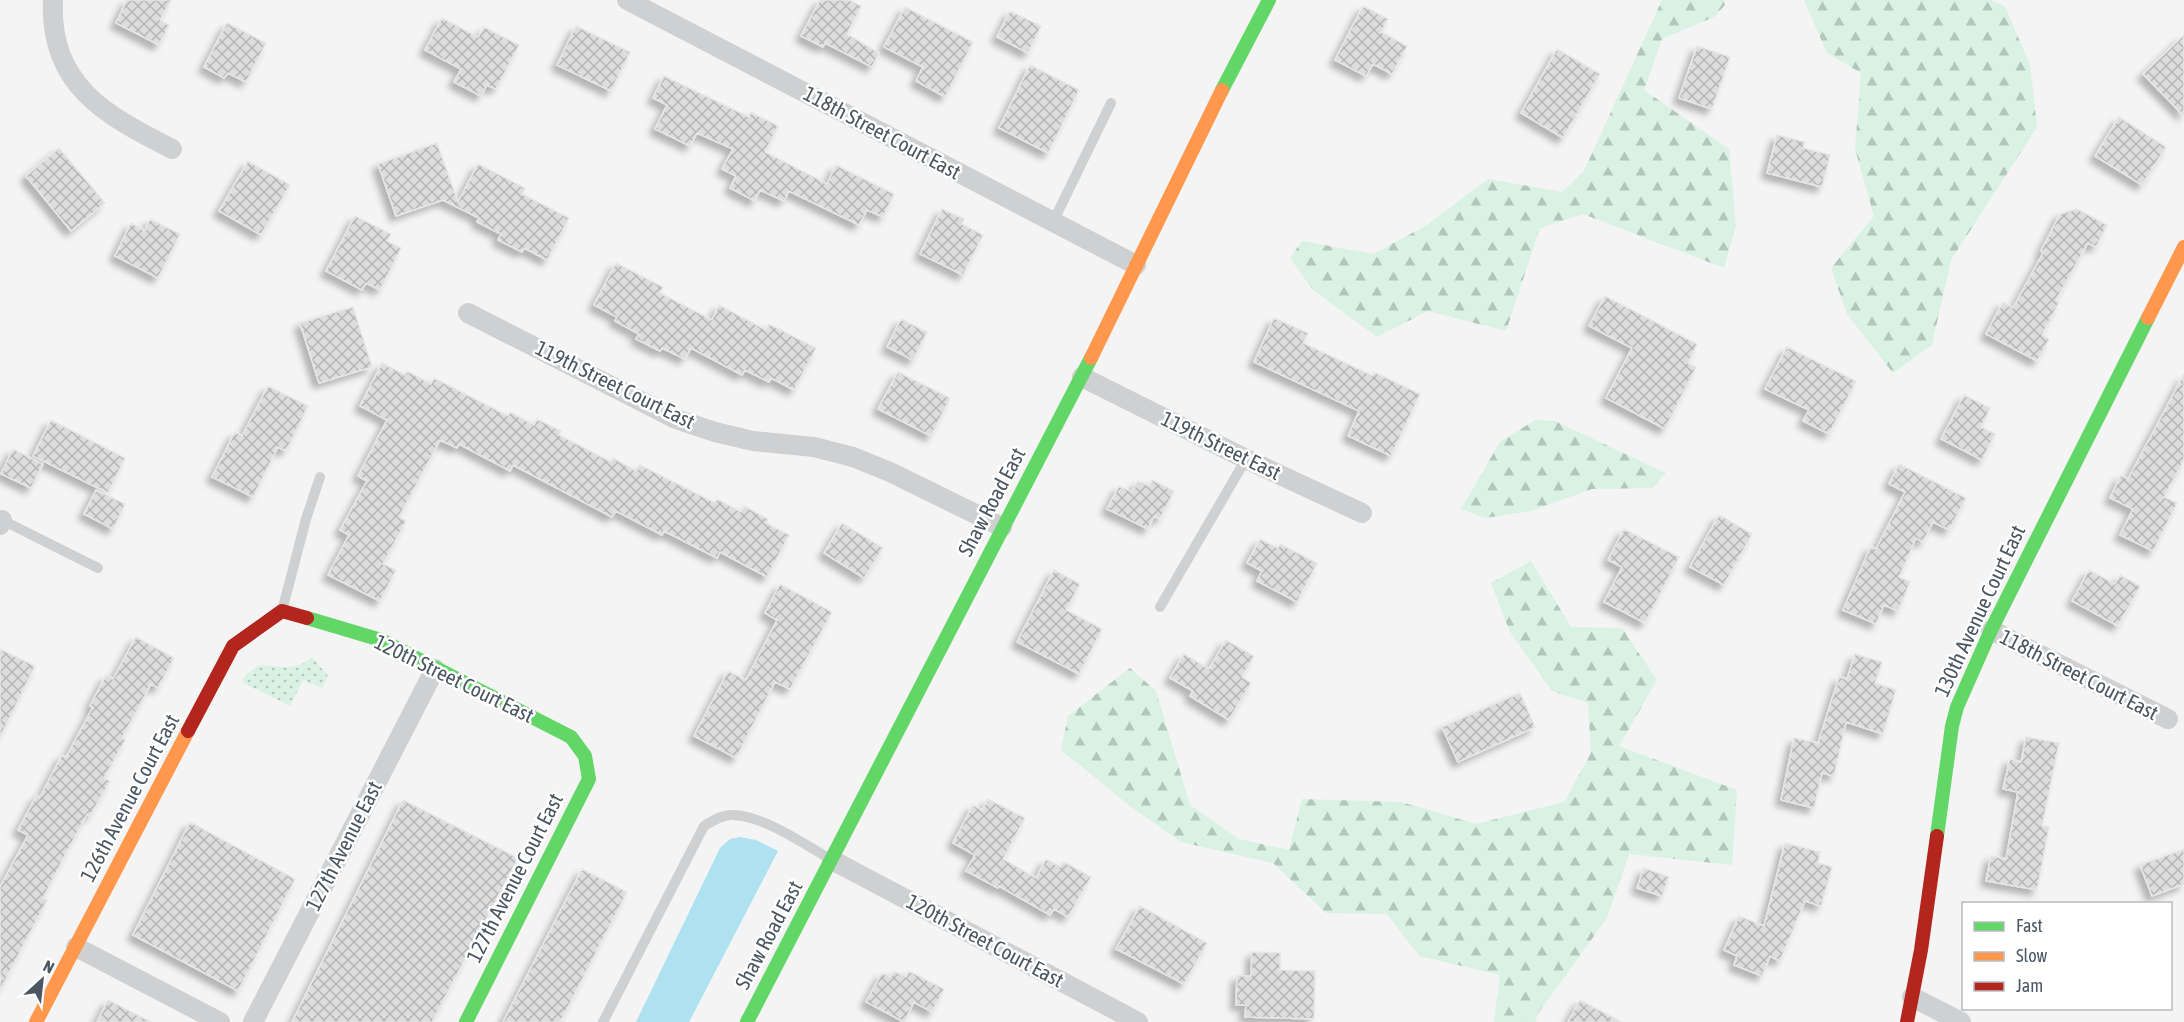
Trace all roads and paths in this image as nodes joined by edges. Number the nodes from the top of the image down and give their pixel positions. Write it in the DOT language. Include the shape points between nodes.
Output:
graph roads {
  1 [pos="53,0"];
  2 [pos="627,0"];
  3 [pos="1269,0"];
  4 [pos="1111,103"];
  5 [pos="172,149"];
  6 [pos="1053,222"];
  7 [pos="2184,247"];
  8 [pos="1136,266"];
  9 [pos="468,313"];
  10 [pos="1082,377"];
  11 [pos="1246,459"];
  12 [pos="320,477"];
  13 [pos="1362,513"];
  14 [pos="1,522"];
  15 [pos="1002,527"];
  16 [pos="98,567"];
  17 [pos="1160,607"];
  18 [pos="282,611"];
  19 [pos="1991,630"];
  20 [pos="435,669"];
  21 [pos="2168,719"];
  22 [pos="584,751"];
  23 [pos="832,860"];
  24 [pos="76,947"];
  25 [pos="1912,997"];
  26 [pos="36,1022"];
  27 [pos="220,1022"];
  28 [pos="253,1022"];
  29 [pos="466,1022"];
  30 [pos="603,1022"];
  31 [pos="747,1022"];
  32 [pos="1138,1022"];
  33 [pos="1906,1022"];
  34 [pos="1961,1022"];
  1 -- 5 [label="street" via="58,52 82,91 126,126"];
  2 -- 6 [label="street, 118th Street Court East"];
  3 -- 8 [label="street, Shaw Road East"];
  4 -- 6 [label="lane"];
  6 -- 8 [label="street, 118th Street Court East"];
  7 -- 19 [label="street, 130th Avenue Court East"];
  8 -- 10 [label="street, Shaw Road East"];
  9 -- 15 [label="street, 119th Street Court East" via="676,419 715,432 853,457"];
  10 -- 11 [label="street, 119th Street East"];
  10 -- 15 [label="street, Shaw Road East"];
  11 -- 13 [label="street, 119th Street East"];
  11 -- 17 [label="lane"];
  12 -- 18 [label="lane"];
  14 -- 16 [label="lane"];
  15 -- 23 [label="street, Shaw Road East"];
  18 -- 20 [label="street, 120th Street Court East" via="381,640"];
  18 -- 24 [label="street, 126th Avenue Court East" via="233,646"];
  19 -- 21 [label="street, 118th Street Court East"];
  19 -- 25 [label="street, 130th Avenue Court East" via="1952,726"];
  20 -- 22 [label="street, 120th Street Court East" via="571,737"];
  20 -- 28 [label="street, 127th Avenue East"];
  22 -- 29 [label="street, 127th Avenue Court East" via="590,764 589,779"];
  23 -- 30 [label="lane" via="771,826 746,817 731,814 704,826"];
  23 -- 31 [label="street, Shaw Road East"];
  23 -- 32 [label="street, 120th Street Court East"];
  24 -- 26 [label="street, 126th Avenue Court East"];
  24 -- 27 [label="street"];
  25 -- 33 [label="street, 130th Avenue Court East"];
  25 -- 34 [label="street"];
}
